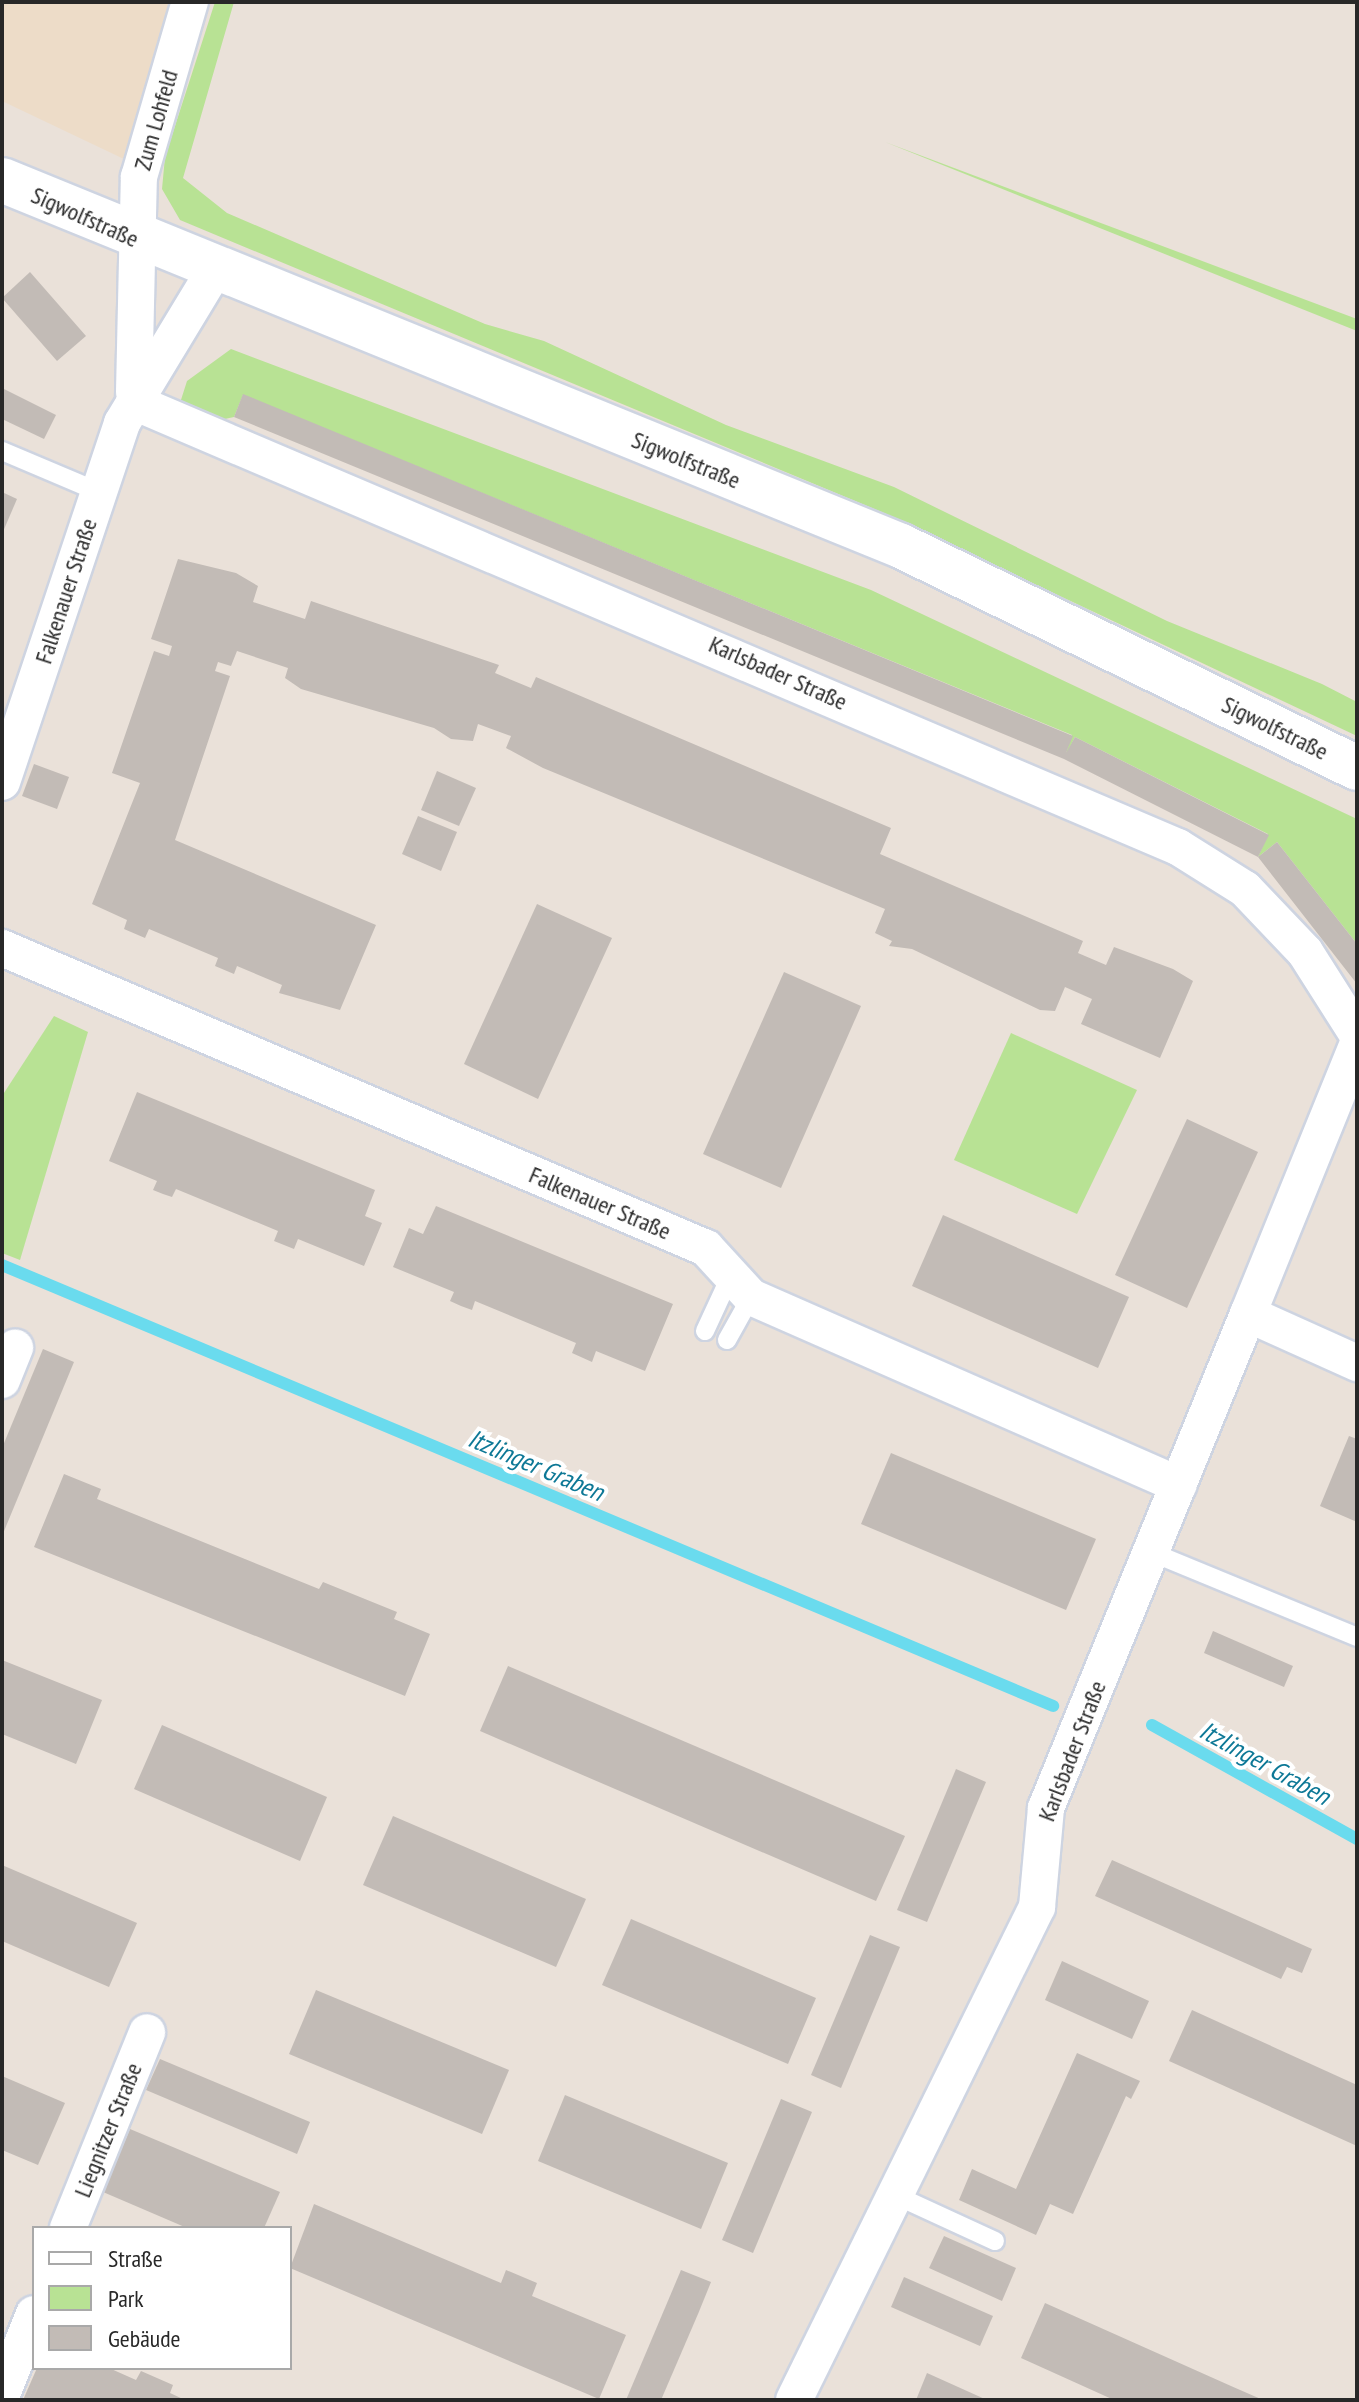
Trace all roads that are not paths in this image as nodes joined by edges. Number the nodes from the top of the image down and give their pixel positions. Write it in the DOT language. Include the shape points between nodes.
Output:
graph roads {
  1 [pos="190,2"];
  2 [pos="2,180"];
  3 [pos="136,240"];
  4 [pos="214,271"];
  5 [pos="134,402"];
  6 [pos="2,451"];
  7 [pos="99,492"];
  8 [pos="1357,768"];
  9 [pos="2,782"];
  10 [pos="2,948"];
  11 [pos="1357,1034"];
  12 [pos="1357,1046"];
  13 [pos="740,1288"];
  14 [pos="1248,1314"];
  15 [pos="705,1331"];
  16 [pos="727,1340"];
  17 [pos="1357,1363"];
  18 [pos="1179,1485"];
  19 [pos="1151,1552"];
  20 [pos="1357,1637"];
  21 [pos="147,2032"];
  22 [pos="895,2195"];
  23 [pos="69,2226"];
  24 [pos="995,2241"];
  25 [pos="32,2319"];
  26 [pos="2,2394"];
  27 [pos="794,2400"];
  1 -- 3 [label="street, Zum Lohfeld" via="139,177"];
  2 -- 3 [label="street, Sigwolfstraße"];
  3 -- 4 [label="street, Sigwolfstraße"];
  3 -- 5 [label="street, Falkenauer Straße"];
  4 -- 5 [label="street, Falkenauer Straße"];
  4 -- 8 [label="street, Sigwolfstraße" via="901,546"];
  5 -- 7 [label="street, Falkenauer Straße"];
  5 -- 11 [label="street, Karlsbader Straße" via="1178,847 1245,889 1305,952"];
  6 -- 7 [label="lane"];
  7 -- 9 [label="street, Falkenauer Straße"];
  10 -- 13 [label="street, Falkenauer Straße" via="706,1248"];
  12 -- 14 [label="street, Karlsbader Straße"];
  13 -- 15 [label="lane"];
  13 -- 16 [label="lane"];
  13 -- 18 [label="street, Falkenauer Straße"];
  14 -- 17 [label="street"];
  14 -- 18 [label="street, Karlsbader Straße"];
  18 -- 19 [label="street, Karlsbader Straße"];
  19 -- 20 [label="lane"];
  19 -- 22 [label="street, Karlsbader Straße" via="1046,1808 1037,1907"];
  21 -- 23 [label="street, Liegnitzer Straße"];
  22 -- 24 [label="lane"];
  22 -- 27 [label="street, Karlsbader Straße"];
  25 -- 26 [label="street"];
}
